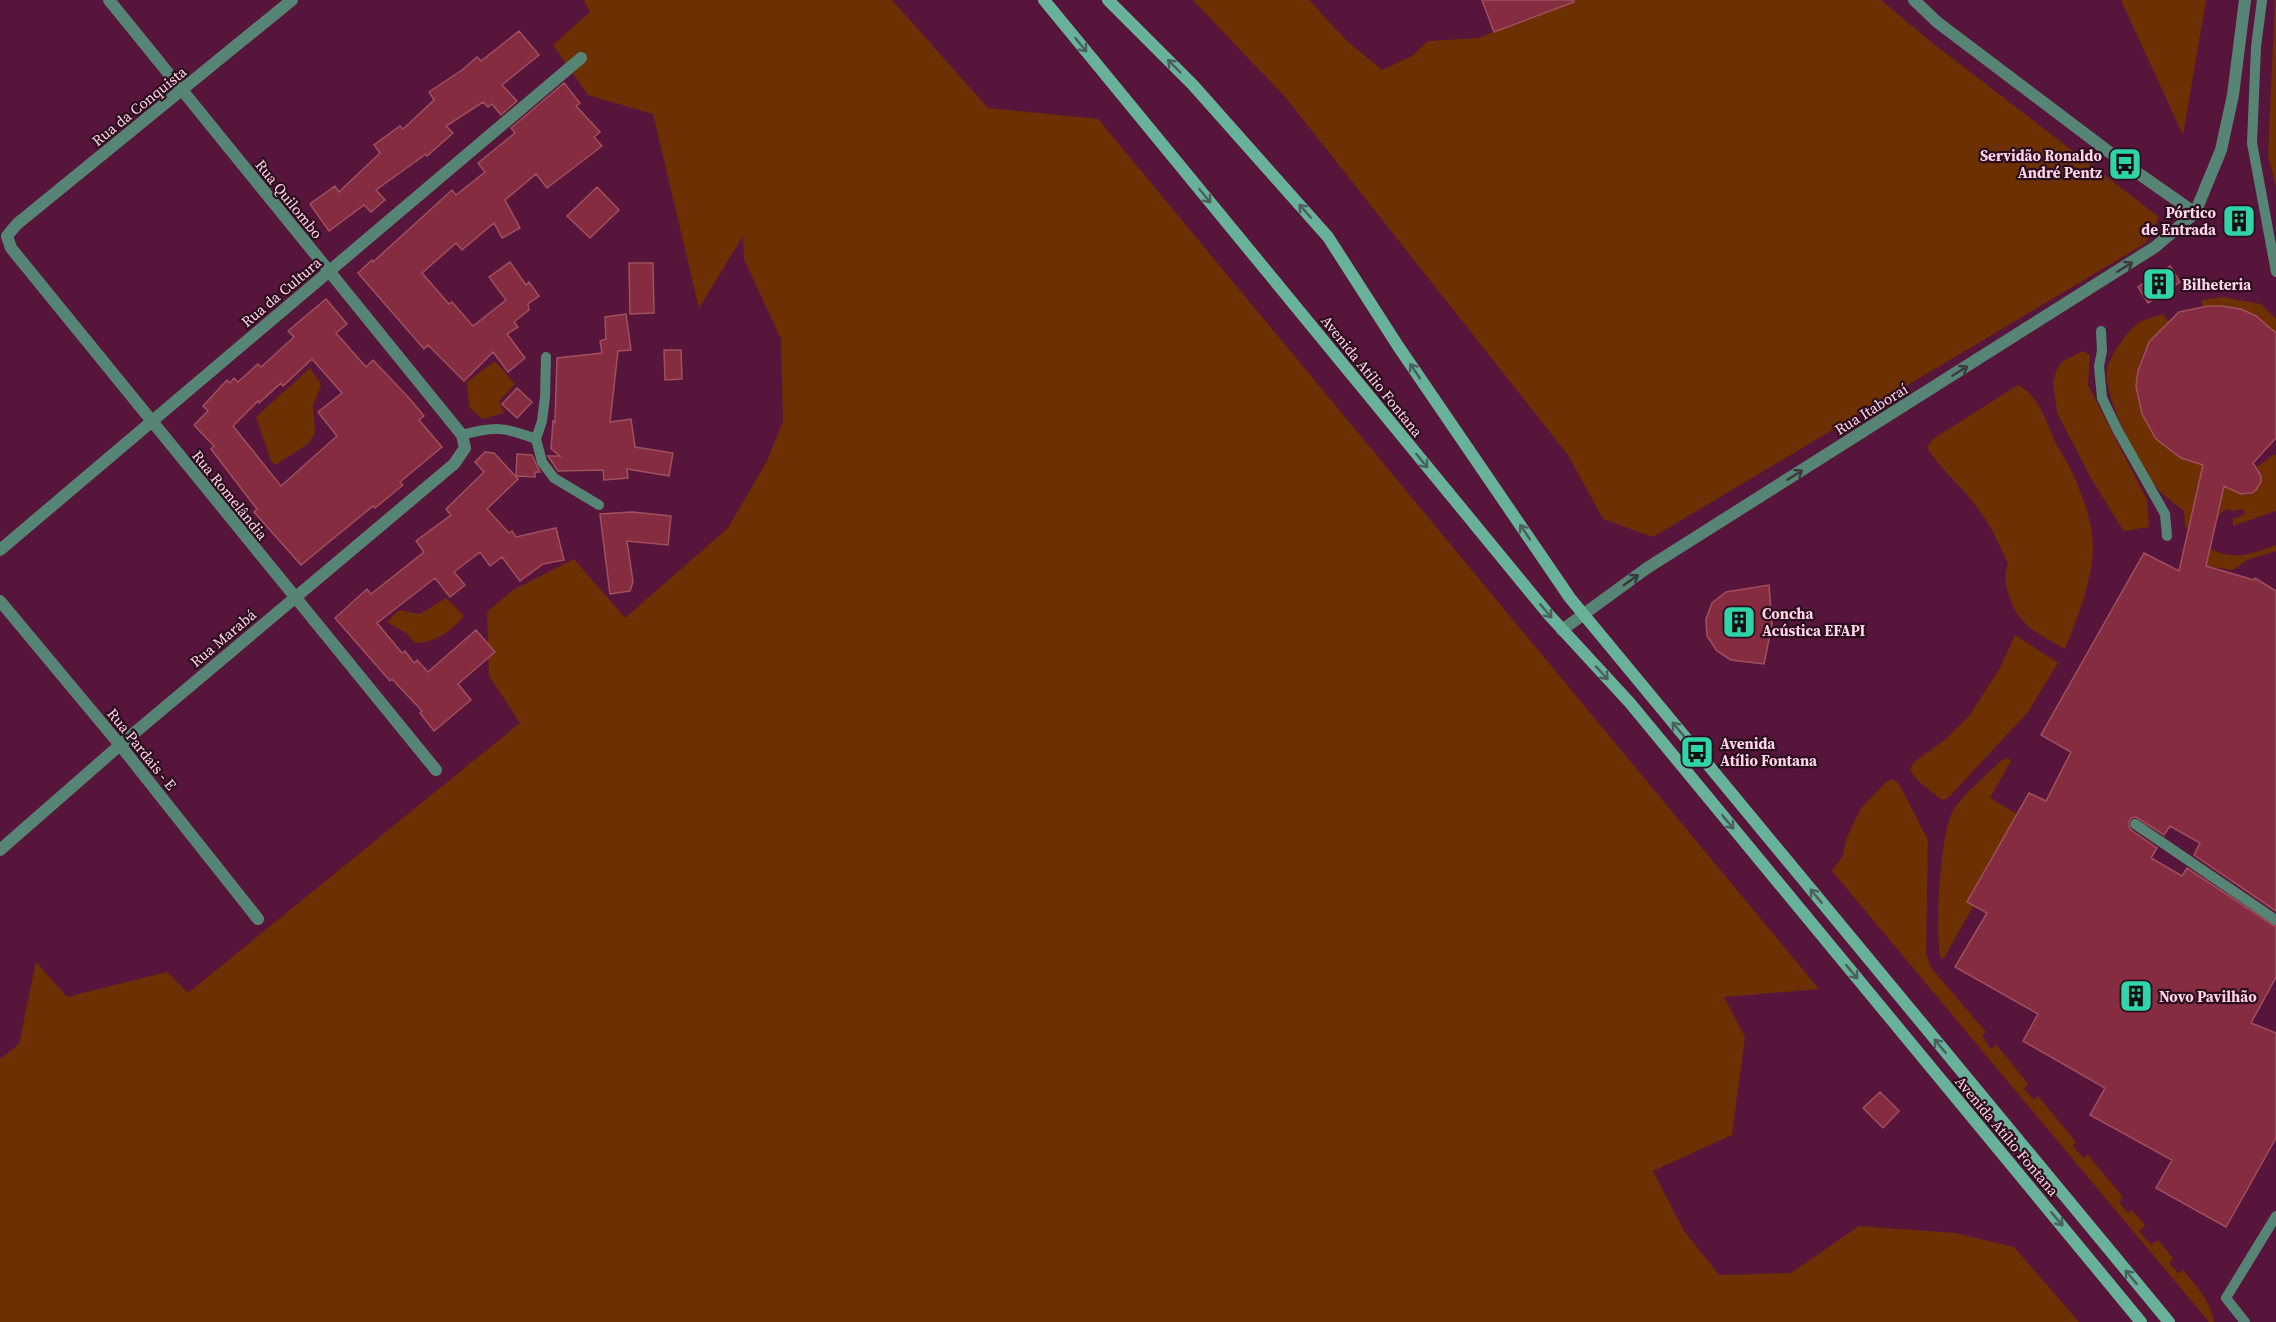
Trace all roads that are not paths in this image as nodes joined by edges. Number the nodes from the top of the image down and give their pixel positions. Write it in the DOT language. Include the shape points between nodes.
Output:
graph roads {
  1 [pos="109,0"];
  2 [pos="292,0"];
  3 [pos="1044,0"];
  4 [pos="1108,0"];
  5 [pos="1914,0"];
  6 [pos="2246,0"];
  7 [pos="2262,0"];
  8 [pos="582,58"];
  9 [pos="183,90"];
  10 [pos="2196,213"];
  11 [pos="6,236"];
  12 [pos="328,272"];
  13 [pos="2276,272"];
  14 [pos="2101,331"];
  15 [pos="546,357"];
  16 [pos="151,422"];
  17 [pos="536,439"];
  18 [pos="464,441"];
  19 [pos="599,505"];
  20 [pos="2166,536"];
  21 [pos="0,550"];
  22 [pos="294,597"];
  23 [pos="0,601"];
  24 [pos="1583,614"];
  25 [pos="1562,630"];
  26 [pos="120,745"];
  27 [pos="436,770"];
  28 [pos="2135,824"];
  29 [pos="0,850"];
  30 [pos="258,920"];
  31 [pos="2276,920"];
  32 [pos="2276,1216"];
  33 [pos="2141,1322"];
  34 [pos="2169,1322"];
  35 [pos="2245,1322"];
  1 -- 9 [label="street, Rua Quilombo"];
  2 -- 9 [label="street, Rua da Conquista"];
  3 -- 25 [label="main road, Avenida Atílio Fontana, one-way"];
  24 -- 4 [label="main road, Avenida Atílio Fontana, one-way" via="1398,346 1328,237 1193,85"];
  5 -- 10 [label="street" via="1936,22"];
  6 -- 10 [label="street" via="2221,150"];
  7 -- 13 [label="lane" via="2252,143"];
  8 -- 12 [label="street, Rua da Cultura"];
  9 -- 11 [label="street, Rua da Conquista"];
  9 -- 12 [label="street, Rua Quilombo"];
  24 -- 10 [label="street, Rua Itaboraí, one-way" via="1647,568 2155,247"];
  11 -- 16 [label="street, Rua Romelândia" via="11,248"];
  12 -- 16 [label="street, Rua da Cultura"];
  12 -- 18 [label="street, Rua Quilombo"];
  14 -- 20 [label="lane" via="2102,398 2165,514"];
  15 -- 17 [label="lane" via="545,397"];
  16 -- 21 [label="street, Rua da Cultura"];
  16 -- 22 [label="street, Rua Romelândia"];
  17 -- 18 [label="lane" via="511,429 486,429"];
  17 -- 19 [label="lane" via="542,462 554,478"];
  18 -- 22 [label="street, Rua Marabá" via="454,464"];
  22 -- 26 [label="street, Rua Marabá"];
  22 -- 27 [label="street, Rua Romelândia"];
  23 -- 26 [label="street, Rua Pardais - E"];
  24 -- 25 [label="street, Rua Itaboraí"];
  34 -- 24 [label="main road, Avenida Atílio Fontana, one-way"];
  25 -- 33 [label="main road, Avenida Atílio Fontana, one-way" via="1630,704"];
  26 -- 29 [label="street, Rua Marabá"];
  26 -- 30 [label="street, Rua Pardais - E"];
  28 -- 31 [label="lane"];
  32 -- 35 [label="lane" via="2226,1298"];
}
